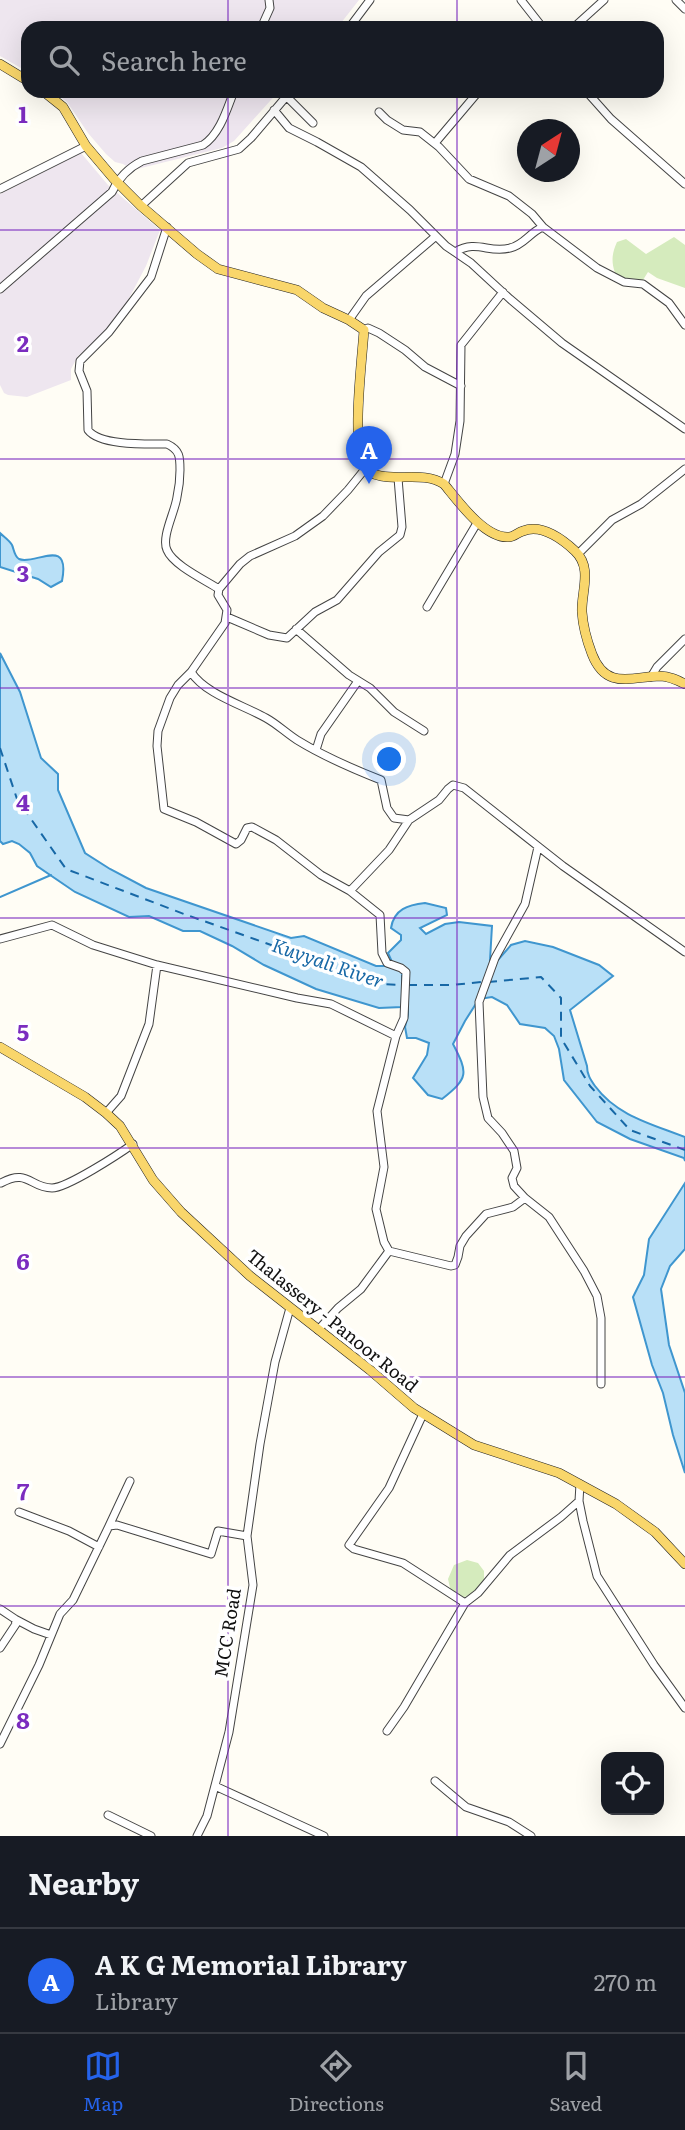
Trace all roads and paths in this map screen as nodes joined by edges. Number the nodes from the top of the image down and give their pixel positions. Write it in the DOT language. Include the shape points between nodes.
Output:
graph roads {
  1 [pos="270,0"];
  2 [pos="370,0"];
  3 [pos="521,0"];
  4 [pos="604,0"];
  5 [pos="676,0"];
  6 [pos="685,9"];
  7 [pos="264,21"];
  8 [pos="354,21"];
  9 [pos="538,21"];
  10 [pos="581,21"];
  11 [pos="0,64"];
  12 [pos="21,77"];
  13 [pos="52,98"];
  14 [pos="231,98"];
  15 [pos="284,98"];
  16 [pos="291,98"];
  17 [pos="473,98"];
  18 [pos="592,98"];
  19 [pos="274,110"];
  20 [pos="379,112"];
  21 [pos="313,123"];
  22 [pos="435,143"];
  23 [pos="86,146"];
  24 [pos="117,182"];
  25 [pos="685,184"];
  26 [pos="0,189"];
  27 [pos="141,206"];
  28 [pos="167,227"];
  29 [pos="543,227"];
  30 [pos="436,236"];
  31 [pos="455,252"];
  32 [pos="0,289"];
  33 [pos="503,292"];
  34 [pos="349,320"];
  35 [pos="685,325"];
  36 [pos="364,330"];
  37 [pos="461,386"];
  38 [pos="685,429"];
  39 [pos="365,469"];
  40 [pos="685,470"];
  41 [pos="398,478"];
  42 [pos="444,484"];
  43 [pos="477,523"];
  44 [pos="578,554"];
  45 [pos="219,589"];
  46 [pos="427,607"];
  47 [pos="227,617"];
  48 [pos="296,629"];
  49 [pos="685,639"];
  50 [pos="191,672"];
  51 [pos="652,677"];
  52 [pos="358,681"];
  53 [pos="685,684"];
  54 [pos="424,731"];
  55 [pos="316,750"];
  56 [pos="409,820"];
  57 [pos="538,847"];
  58 [pos="350,891"];
  59 [pos="0,939"];
  60 [pos="685,951"];
  61 [pos="157,964"];
  62 [pos="396,1036"];
  63 [pos="0,1047"];
  64 [pos="106,1113"];
  65 [pos="133,1144"];
  66 [pos="1,1183"];
  67 [pos="525,1198"];
  68 [pos="389,1251"];
  69 [pos="289,1308"];
  70 [pos="318,1330"];
  71 [pos="601,1384"];
  72 [pos="423,1414"];
  73 [pos="130,1481"];
  74 [pos="580,1484"];
  75 [pos="579,1501"];
  76 [pos="19,1513"];
  77 [pos="109,1526"];
  78 [pos="247,1536"];
  79 [pos="99,1547"];
  80 [pos="685,1564"];
  81 [pos="465,1603"];
  82 [pos="0,1609"];
  83 [pos="15,1619"];
  84 [pos="51,1635"];
  85 [pos="0,1648"];
  86 [pos="685,1709"];
  87 [pos="387,1731"];
  88 [pos="1,1739"];
  89 [pos="435,1781"];
  90 [pos="215,1786"];
  91 [pos="108,1815"];
  92 [pos="151,1836"];
  93 [pos="197,1836"];
  94 [pos="324,1836"];
  95 [pos="531,1836"];
  1 -- 7 [label="street"];
  2 -- 8 [label="street"];
  3 -- 9 [label="street"];
  4 -- 10 [label="street"];
  5 -- 6 [label="street"];
  11 -- 12 [label="main road"];
  13 -- 23 [label="main road" via="63,107"];
  14 -- 24 [label="street" via="208,142 142,161"];
  15 -- 19 [label="street"];
  16 -- 21 [label="street"];
  17 -- 22 [label="street"];
  18 -- 25 [label="street"];
  19 -- 27 [label="street" via="239,149 188,163"];
  19 -- 30 [label="street" via="289,128 361,167"];
  20 -- 22 [label="street" via="397,127 420,132"];
  22 -- 29 [label="street" via="468,179 509,196"];
  23 -- 24 [label="main road"];
  23 -- 26 [label="street"];
  24 -- 27 [label="main road"];
  24 -- 32 [label="street" via="113,192"];
  27 -- 28 [label="main road"];
  28 -- 34 [label="main road" via="218,269 297,290"];
  28 -- 45 [label="street" via="151,277 80,361 79,371 87,391 92,435 113,442 167,444 180,454 180,481 165,542 167,551 173,560"];
  29 -- 31 [label="street" via="516,247 497,250 473,245"];
  29 -- 35 [label="street" via="597,268 624,282 643,284 669,303"];
  30 -- 31 [label="street"];
  30 -- 34 [label="street" via="366,296"];
  31 -- 33 [label="street"];
  33 -- 37 [label="street" via="461,345"];
  33 -- 38 [label="street" via="562,343"];
  34 -- 36 [label="main road"];
  36 -- 37 [label="street" via="379,333 425,367"];
  36 -- 39 [label="main road" via="359,436"];
  37 -- 42 [label="street" via="455,454"];
  39 -- 41 [label="main road" via="377,476"];
  39 -- 45 [label="street" via="323,516 295,537 250,556"];
  40 -- 44 [label="street" via="612,520"];
  41 -- 42 [label="main road" via="421,477"];
  41 -- 48 [label="street" via="400,535 337,600"];
  42 -- 43 [label="main road"];
  43 -- 44 [label="main road" via="510,537 535,528"];
  43 -- 46 [label="street"];
  44 -- 51 [label="main road" via="586,588 584,632 593,658 600,669 621,681"];
  45 -- 47 [label="street"];
  47 -- 48 [label="street" via="278,638 287,638"];
  47 -- 50 [label="street"];
  48 -- 52 [label="street"];
  49 -- 51 [label="street"];
  50 -- 55 [label="street" via="214,691"];
  50 -- 58 [label="street" via="170,698 158,731 163,809 236,844 247,828 252,828"];
  51 -- 53 [label="main road" via="670,677"];
  52 -- 54 [label="street"];
  52 -- 55 [label="street" via="321,734"];
  55 -- 56 [label="street" via="381,780 387,808 394,818"];
  56 -- 57 [label="street" via="453,785 459,786"];
  56 -- 58 [label="street" via="389,850"];
  57 -- 60 [label="street"];
  57 -- 67 [label="street" via="525,904 495,958 479,1002 483,1097 488,1118 514,1151 517,1168 512,1182"];
  58 -- 62 [label="street" via="380,915 387,964 406,972 404,1018"];
  59 -- 61 [label="street" via="52,925 93,946"];
  61 -- 62 [label="street" via="331,1004"];
  61 -- 64 [label="street" via="149,1024 121,1096"];
  62 -- 68 [label="street" via="377,1111 384,1167 376,1209"];
  63 -- 64 [label="main road, Thalassery - Panoor Road"];
  64 -- 65 [label="main road, Thalassery - Panoor Road"];
  65 -- 66 [label="street" via="63,1186 44,1187 12,1177"];
  65 -- 69 [label="main road, Thalassery - Panoor Road" via="153,1180 181,1212"];
  67 -- 68 [label="street" via="513,1207 486,1214 466,1236 455,1265"];
  67 -- 71 [label="street" via="549,1217 597,1296"];
  68 -- 70 [label="street" via="361,1289"];
  69 -- 70 [label="main road, Thalassery - Panoor Road"];
  69 -- 78 [label="street, MCC Road" via="275,1362"];
  70 -- 72 [label="main road, Thalassery - Panoor Road"];
  72 -- 74 [label="main road, Thalassery - Panoor Road" via="474,1445"];
  72 -- 81 [label="street" via="389,1488 349,1545 403,1563"];
  73 -- 77 [label="street"];
  74 -- 75 [label="street"];
  74 -- 80 [label="main road, Thalassery - Panoor Road" via="635,1516"];
  75 -- 81 [label="street" via="510,1555"];
  75 -- 86 [label="street" via="597,1576"];
  76 -- 79 [label="street"];
  77 -- 78 [label="street" via="211,1554 218,1531"];
  77 -- 79 [label="street"];
  78 -- 90 [label="street, MCC Road" via="253,1585 229,1732"];
  79 -- 84 [label="street"];
  81 -- 87 [label="street"];
  82 -- 83 [label="street"];
  83 -- 84 [label="street"];
  83 -- 85 [label="street"];
  84 -- 88 [label="street"];
  89 -- 95 [label="street" via="466,1807 509,1822"];
  90 -- 93 [label="street, MCC Road"];
  90 -- 94 [label="street"];
  91 -- 92 [label="street"];
}
